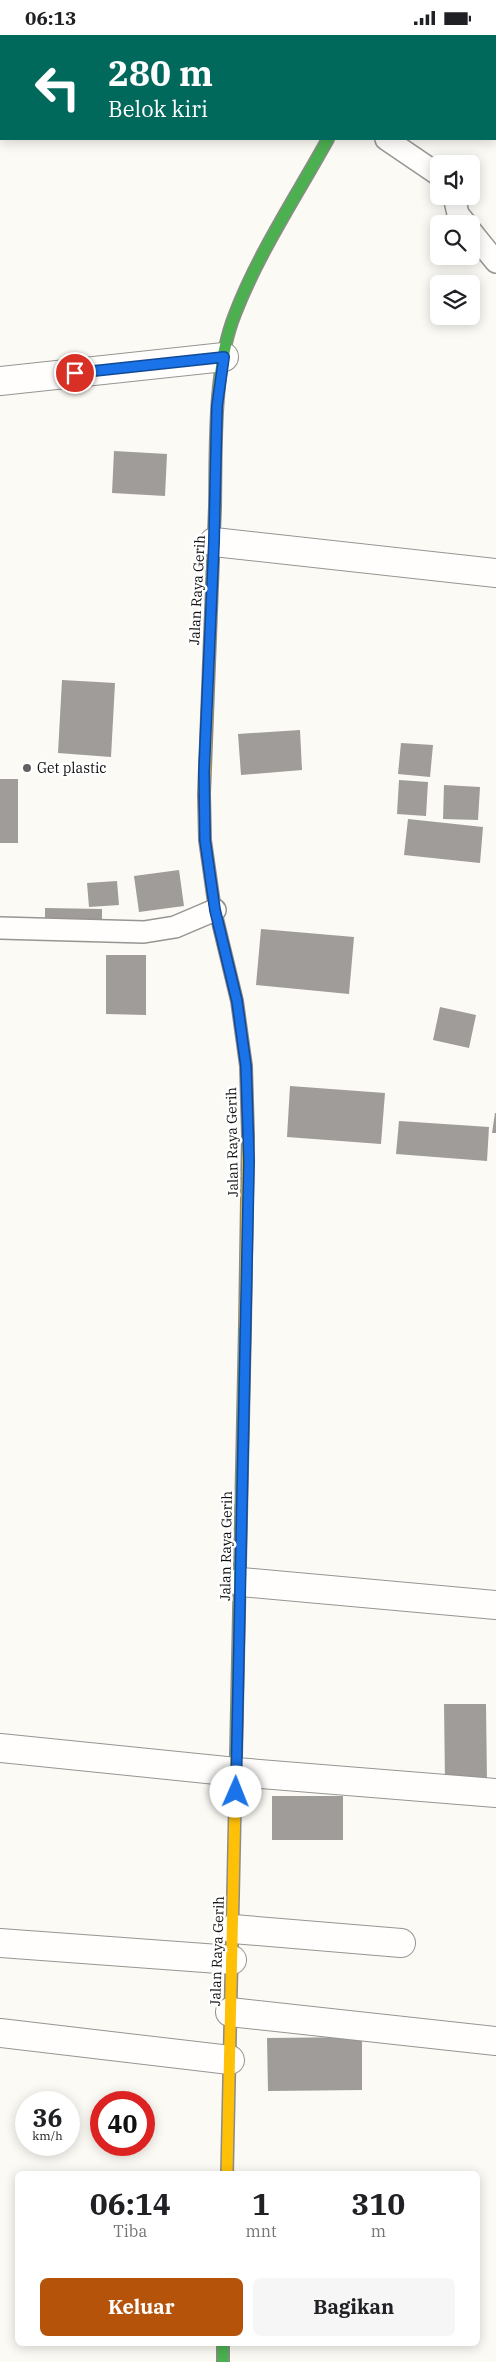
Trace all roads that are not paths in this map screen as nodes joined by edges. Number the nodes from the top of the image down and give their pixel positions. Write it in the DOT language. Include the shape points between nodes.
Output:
graph roads {
  1 [pos="327,140"];
  2 [pos="387,140"];
  3 [pos="430,169"];
  4 [pos="480,242"];
  5 [pos="496,262"];
  6 [pos="224,357"];
  7 [pos="0,381"];
  8 [pos="214,542"];
  9 [pos="496,573"];
  10 [pos="215,910"];
  11 [pos="0,928"];
  12 [pos="240,1581"];
  13 [pos="496,1605"];
  14 [pos="0,1748"];
  15 [pos="236,1772"];
  16 [pos="496,1793"];
  17 [pos="233,1929"];
  18 [pos="0,1943"];
  19 [pos="401,1943"];
  20 [pos="232,1961"];
  21 [pos="230,2012"];
  22 [pos="0,2033"];
  23 [pos="496,2041"];
  24 [pos="230,2060"];
  25 [pos="227,2171"];
  26 [pos="222,2346"];
  27 [pos="222,2362"];
  1 -- 6 [label="street, Jalan Raya Gerih" via="234,315"];
  2 -- 3 [label="lane"];
  4 -- 5 [label="lane"];
  6 -- 7 [label="street"];
  6 -- 8 [label="street, Jalan Raya Gerih" via="217,406"];
  8 -- 9 [label="street"];
  8 -- 10 [label="street, Jalan Raya Gerih" via="204,772 205,840"];
  10 -- 11 [label="lane" via="176,927 144,932"];
  10 -- 12 [label="street, Jalan Raya Gerih" via="237,1001 246,1076 249,1161"];
  12 -- 13 [label="street"];
  12 -- 15 [label="street, Jalan Raya Gerih"];
  14 -- 15 [label="street"];
  15 -- 16 [label="street"];
  15 -- 17 [label="street, Jalan Raya Gerih"];
  17 -- 19 [label="street"];
  17 -- 20 [label="street, Jalan Raya Gerih"];
  18 -- 20 [label="street"];
  20 -- 21 [label="street, Jalan Raya Gerih"];
  21 -- 23 [label="street"];
  21 -- 24 [label="street, Jalan Raya Gerih"];
  22 -- 24 [label="street"];
  24 -- 25 [label="street, Jalan Raya Gerih"];
  26 -- 27 [label="street"];
}
